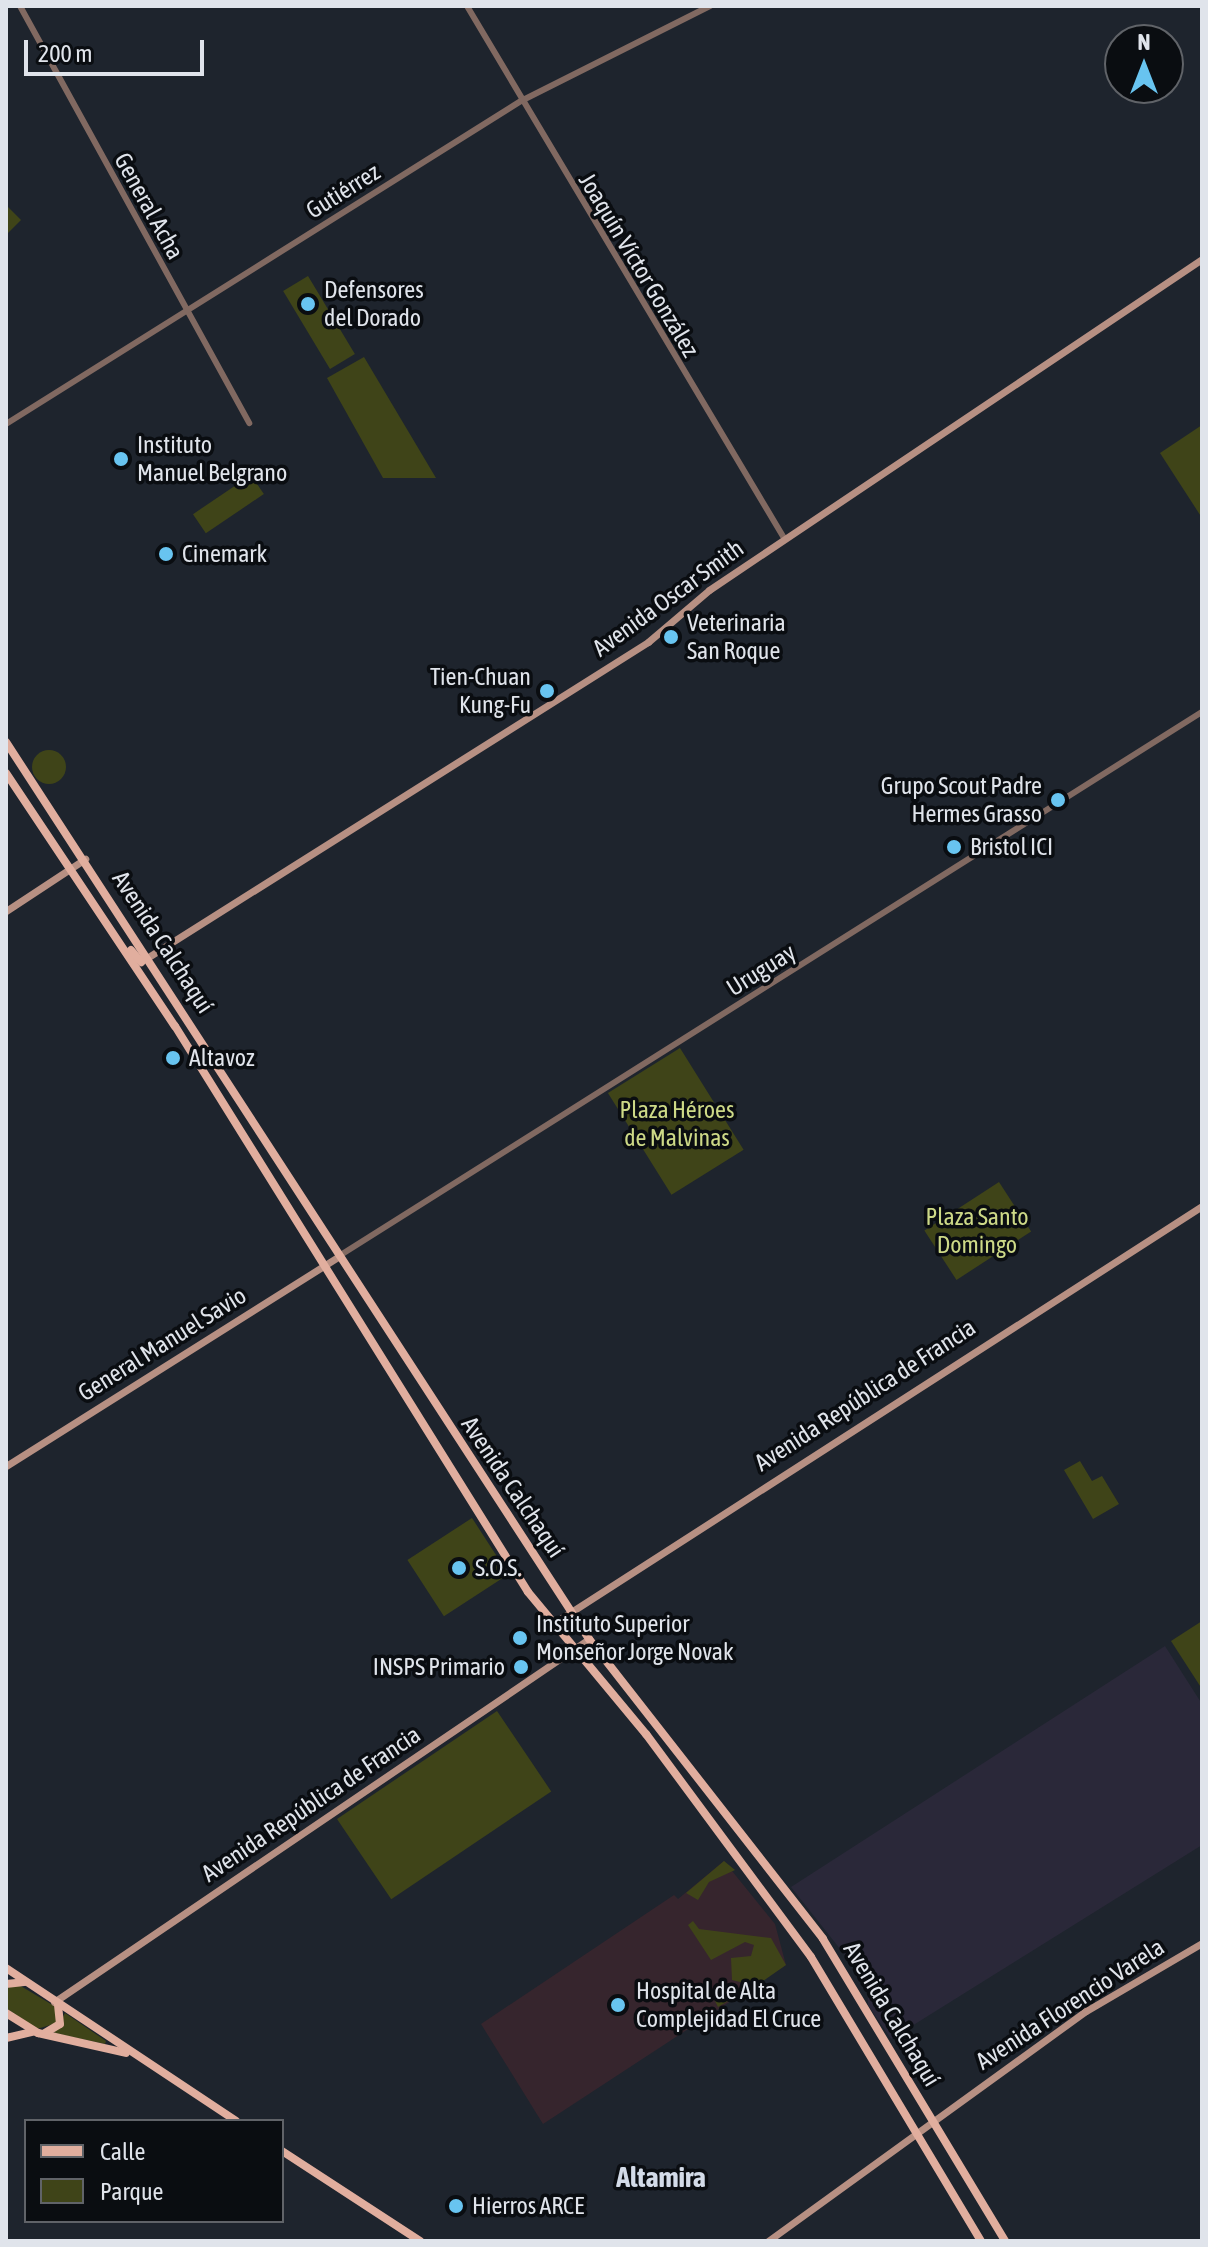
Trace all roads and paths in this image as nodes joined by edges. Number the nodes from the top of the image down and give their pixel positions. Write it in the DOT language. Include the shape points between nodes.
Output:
graph roads {
  1 [pos="20,6"];
  2 [pos="467,6"];
  3 [pos="710,6"];
  4 [pos="521,101"];
  5 [pos="1202,259"];
  6 [pos="186,311"];
  7 [pos="249,423"];
  8 [pos="6,424"];
  9 [pos="784,538"];
  10 [pos="1202,712"];
  11 [pos="6,742"];
  12 [pos="6,775"];
  13 [pos="66,831"];
  14 [pos="54,840"];
  15 [pos="85,859"];
  16 [pos="73,868"];
  17 [pos="97,905"];
  18 [pos="6,911"];
  19 [pos="146,959"];
  20 [pos="1202,1206"];
  21 [pos="339,1256"];
  22 [pos="322,1266"];
  23 [pos="6,1466"];
  24 [pos="569,1608"];
  25 [pos="554,1623"];
  26 [pos="589,1639"];
  27 [pos="577,1648"];
  28 [pos="1202,1943"];
  29 [pos="6,1968"];
  30 [pos="24,1983"];
  31 [pos="6,1984"];
  32 [pos="56,2003"];
  33 [pos="6,2013"];
  34 [pos="40,2033"];
  35 [pos="6,2038"];
  36 [pos="146,2061"];
  37 [pos="233,2119"];
  38 [pos="932,2123"];
  39 [pos="920,2131"];
  40 [pos="284,2152"];
  41 [pos="420,2241"];
  42 [pos="768,2241"];
  43 [pos="981,2241"];
  44 [pos="1005,2241"];
  1 -- 6 [label="street, General Acha"];
  2 -- 4 [label="street, Joaquín Víctor González"];
  3 -- 4 [label="street, Gutiérrez"];
  4 -- 6 [label="street, Gutiérrez"];
  4 -- 9 [label="street, Joaquín Víctor González"];
  5 -- 9 [label="main road, Avenida Oscar Smith"];
  6 -- 7 [label="street, General Acha"];
  6 -- 8 [label="street, Gutiérrez"];
  9 -- 19 [label="main road, Avenida Oscar Smith" via="648,642"];
  10 -- 21 [label="street, Uruguay"];
  11 -- 13 [label="main road, Avenida Calchaquí"];
  12 -- 14 [label="main road, Avenida Calchaquí"];
  13 -- 14 [label="main road"];
  13 -- 15 [label="main road, Avenida Calchaquí"];
  14 -- 16 [label="main road, Avenida Calchaquí"];
  15 -- 16 [label="main road"];
  15 -- 19 [label="main road, Avenida Calchaquí"];
  16 -- 17 [label="main road, Avenida Calchaquí"];
  16 -- 18 [label="main road"];
  17 -- 19 [label="main road"];
  17 -- 22 [label="main road, Avenida Calchaquí"];
  19 -- 21 [label="main road, Avenida Calchaquí"];
  20 -- 24 [label="main road, Avenida República de Francia"];
  21 -- 22 [label="main road, General Manuel Savio"];
  21 -- 24 [label="main road, Avenida Calchaquí"];
  22 -- 23 [label="main road, General Manuel Savio"];
  22 -- 25 [label="main road, Avenida Calchaquí"];
  24 -- 25 [label="main road, Avenida República de Francia"];
  24 -- 26 [label="main road, Avenida Calchaquí"];
  25 -- 27 [label="main road, Avenida Calchaquí"];
  26 -- 27 [label="main road, Avenida República de Francia"];
  26 -- 38 [label="main road, Avenida Calchaquí" via="823,1939"];
  27 -- 32 [label="main road, Avenida República de Francia"];
  27 -- 39 [label="main road, Avenida Calchaquí" via="811,1957"];
  28 -- 38 [label="main road, Avenida Florencio Varela" via="1086,2011"];
  29 -- 30 [label="main road"];
  30 -- 31 [label="main road"];
  30 -- 32 [label="main road"];
  32 -- 34 [label="main road" via="60,2024"];
  32 -- 36 [label="main road"];
  33 -- 34 [label="main road"];
  34 -- 35 [label="main road"];
  34 -- 36 [label="main road"];
  36 -- 37 [label="main road"];
  38 -- 39 [label="main road, Avenida Florencio Varela"];
  38 -- 44 [label="main road, Avenida Calchaquí"];
  39 -- 42 [label="main road, Avenida Florencio Varela"];
  39 -- 43 [label="main road, Avenida Calchaquí"];
  40 -- 41 [label="main road"];
}
